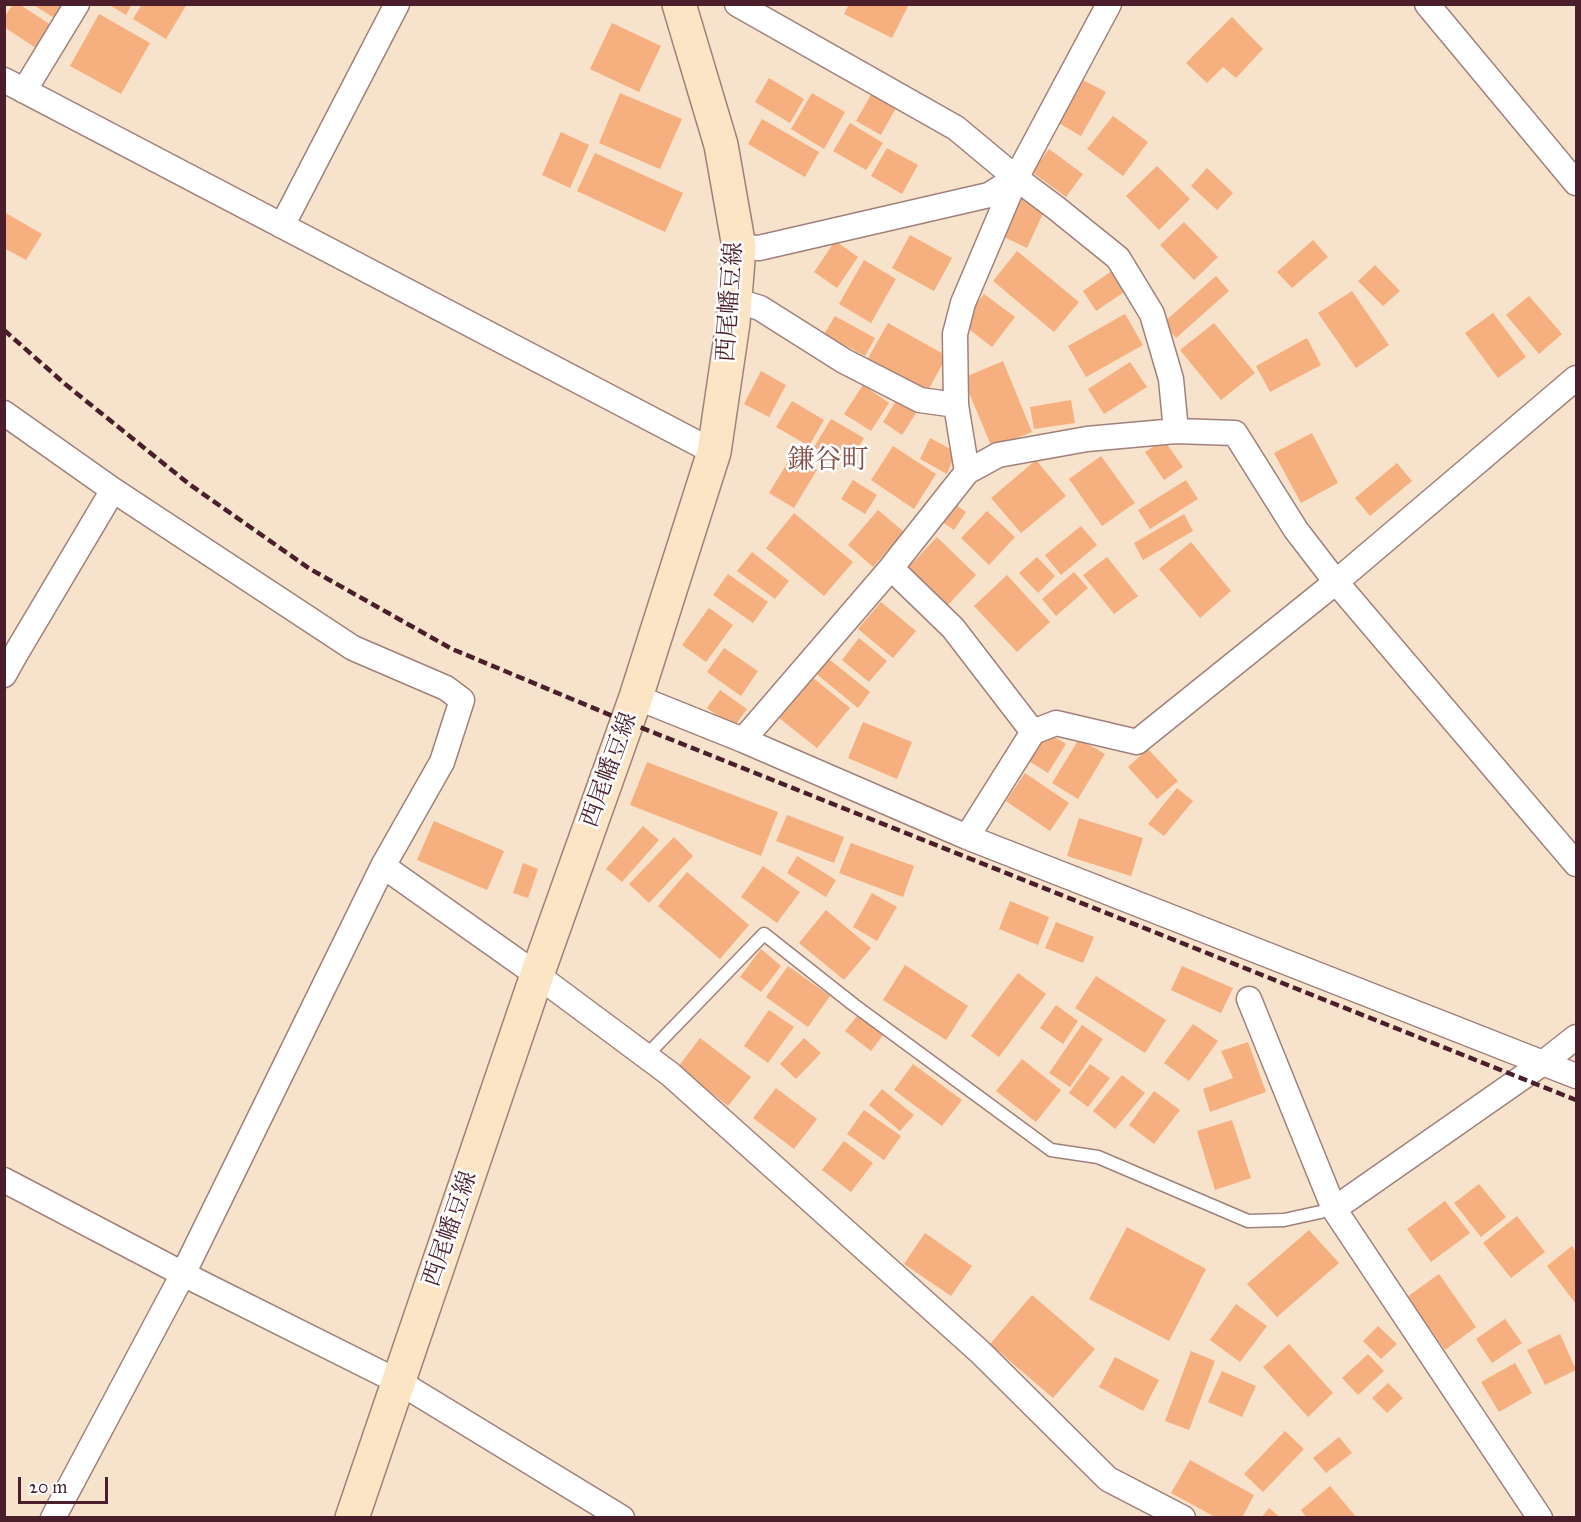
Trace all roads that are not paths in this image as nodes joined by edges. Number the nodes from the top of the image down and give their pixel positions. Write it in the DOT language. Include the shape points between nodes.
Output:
graph roads {
  1 [pos="77,4"];
  2 [pos="397,4"];
  3 [pos="679,4"];
  4 [pos="737,4"];
  5 [pos="1109,4"];
  6 [pos="1427,4"];
  7 [pos="14,86"];
  8 [pos="1016,178"];
  9 [pos="1576,183"];
  10 [pos="282,226"];
  11 [pos="739,247"];
  12 [pos="735,300"];
  13 [pos="1576,378"];
  14 [pos="957,405"];
  15 [pos="4,413"];
  16 [pos="1176,431"];
  17 [pos="714,452"];
  18 [pos="967,472"];
  19 [pos="113,490"];
  20 [pos="891,568"];
  21 [pos="1336,582"];
  22 [pos="11,646"];
  23 [pos="4,675"];
  24 [pos="636,697"];
  25 [pos="1033,732"];
  26 [pos="743,740"];
  27 [pos="967,837"];
  28 [pos="1576,864"];
  29 [pos="383,866"];
  30 [pos="537,975"];
  31 [pos="1249,999"];
  32 [pos="1576,1037"];
  33 [pos="646,1056"];
  34 [pos="1543,1063"];
  35 [pos="1576,1076"];
  36 [pos="4,1180"];
  37 [pos="1334,1209"];
  38 [pos="183,1274"];
  39 [pos="399,1382"];
  40 [pos="53,1518"];
  41 [pos="352,1518"];
  42 [pos="622,1518"];
  43 [pos="1183,1518"];
  44 [pos="1540,1518"];
  1 -- 7 [label="street"];
  2 -- 10 [label="street"];
  3 -- 11 [label="main road, 西尾幡豆線" via="721,145"];
  4 -- 8 [label="street" via="956,128"];
  5 -- 8 [label="street"];
  6 -- 9 [label="street"];
  7 -- 10 [label="street"];
  8 -- 11 [label="street" via="989,195 759,248"];
  8 -- 14 [label="street" via="963,303 955,334"];
  8 -- 16 [label="street" via="1118,258 1152,314 1171,379"];
  10 -- 17 [label="street"];
  11 -- 12 [label="main road, 西尾幡豆線"];
  12 -- 14 [label="street" via="760,308 844,361 920,400"];
  12 -- 17 [label="main road, 西尾幡豆線"];
  13 -- 21 [label="street"];
  14 -- 18 [label="street"];
  15 -- 19 [label="street"];
  16 -- 18 [label="street" via="1087,439 998,454"];
  16 -- 21 [label="street" via="1235,433 1296,530"];
  17 -- 24 [label="main road, 西尾幡豆線"];
  18 -- 20 [label="street"];
  19 -- 22 [label="street"];
  19 -- 29 [label="street" via="353,648 446,688 462,700 442,762"];
  20 -- 25 [label="street" via="953,628"];
  20 -- 26 [label="street"];
  21 -- 25 [label="street" via="1137,742 1056,723"];
  21 -- 28 [label="street"];
  22 -- 23 [label="street"];
  24 -- 26 [label="street"];
  24 -- 30 [label="main road, 西尾幡豆線"];
  25 -- 27 [label="street"];
  26 -- 27 [label="street"];
  27 -- 34 [label="street"];
  29 -- 30 [label="street"];
  29 -- 38 [label="street"];
  30 -- 33 [label="street"];
  30 -- 39 [label="main road, 西尾幡豆線"];
  31 -- 37 [label="street"];
  32 -- 34 [label="street"];
  33 -- 37 [label="lane" via="764,934 1051,1150 1098,1157 1248,1221 1284,1220"];
  33 -- 43 [label="street" via="979,1351 1108,1479"];
  34 -- 35 [label="street"];
  34 -- 37 [label="street"];
  36 -- 38 [label="street"];
  37 -- 44 [label="street"];
  38 -- 39 [label="street"];
  38 -- 40 [label="street"];
  39 -- 41 [label="main road, 西尾幡豆線"];
  39 -- 42 [label="street"];
}
